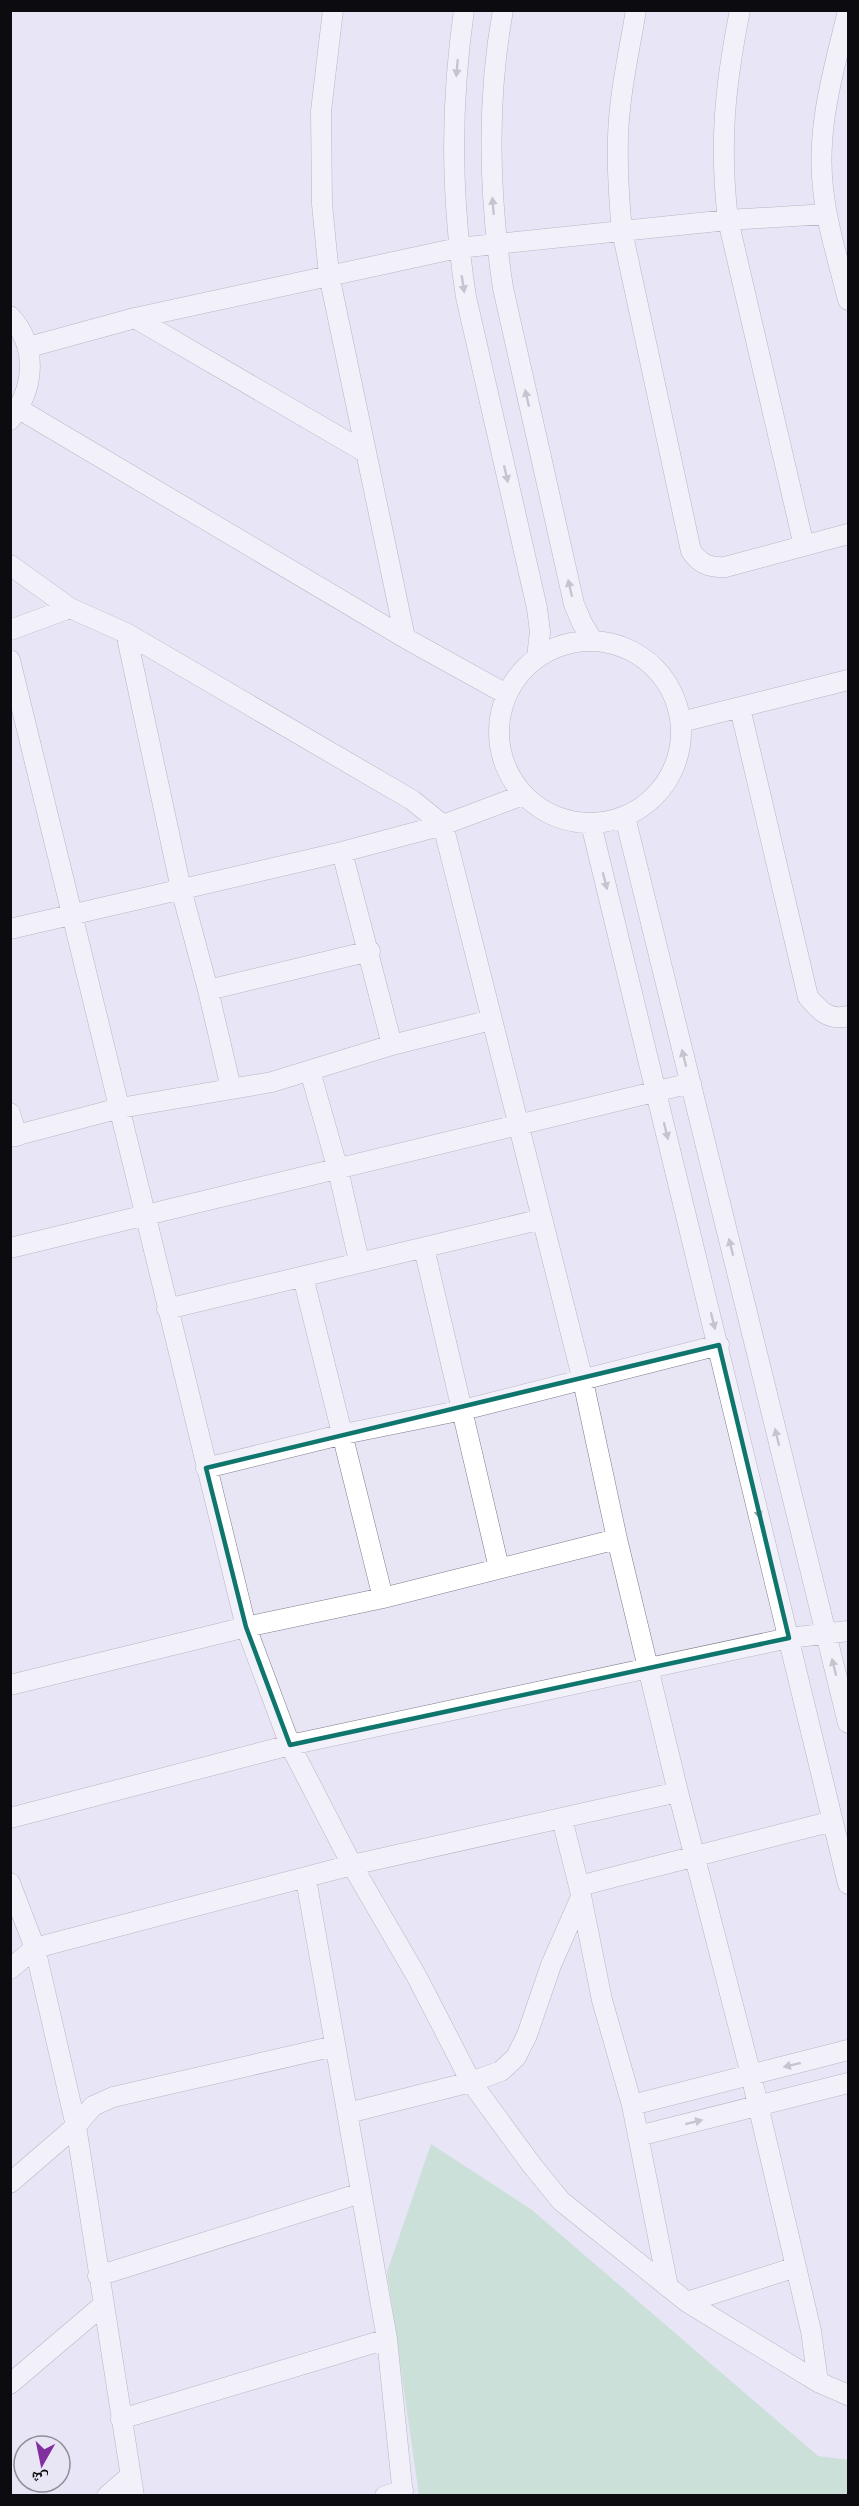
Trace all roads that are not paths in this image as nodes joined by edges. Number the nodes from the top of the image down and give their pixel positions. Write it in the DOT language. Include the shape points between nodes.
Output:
graph roads {
  1 [pos="333,10"];
  2 [pos="464,10"];
  3 [pos="503,10"];
  4 [pos="636,10"];
  5 [pos="741,10"];
  6 [pos="849,11"];
  7 [pos="827,214"];
  8 [pos="728,220"];
  9 [pos="622,231"];
  10 [pos="496,243"];
  11 [pos="458,248"];
  12 [pos="329,275"];
  13 [pos="849,300"];
  14 [pos="10,316"];
  15 [pos="135,318"];
  16 [pos="29,347"];
  17 [pos="15,415"];
  18 [pos="365,452"];
  19 [pos="849,534"];
  20 [pos="804,546"];
  21 [pos="10,565"];
  22 [pos="70,608"];
  23 [pos="10,630"];
  24 [pos="126,633"];
  25 [pos="405,638"];
  26 [pos="594,641"];
  27 [pos="537,657"];
  28 [pos="10,660"];
  29 [pos="849,680"];
  30 [pos="506,694"];
  31 [pos="740,708"];
  32 [pos="681,722"];
  33 [pos="523,795"];
  34 [pos="625,817"];
  35 [pos="591,824"];
  36 [pos="444,825"];
  37 [pos="342,852"];
  38 [pos="181,890"];
  39 [pos="74,916"];
  40 [pos="10,929"];
  41 [pos="370,951"];
  42 [pos="208,990"];
  43 [pos="849,1016"];
  44 [pos="491,1020"];
  45 [pos="393,1045"];
  46 [pos="310,1071"];
  47 [pos="690,1083"];
  48 [pos="231,1088"];
  49 [pos="656,1091"];
  50 [pos="120,1108"];
  51 [pos="10,1113"];
  52 [pos="520,1124"];
  53 [pos="14,1137"];
  54 [pos="338,1170"];
  55 [pos="145,1216"];
  56 [pos="542,1219"];
  57 [pos="10,1248"];
  58 [pos="424,1248"];
  59 [pos="359,1261"];
  60 [pos="303,1277"];
  61 [pos="167,1309"];
  62 [pos="719,1346"];
  63 [pos="583,1381"];
  64 [pos="463,1410"];
  65 [pos="344,1434"];
  66 [pos="206,1468"];
  67 [pos="617,1539"];
  68 [pos="499,1568"];
  69 [pos="383,1598"];
  70 [pos="246,1627"];
  71 [pos="849,1631"];
  72 [pos="826,1634"];
  73 [pos="789,1638"];
  74 [pos="649,1666"];
  75 [pos="10,1685"];
  76 [pos="849,1723"];
  77 [pos="290,1745"];
  78 [pos="678,1792"];
  79 [pos="10,1818"];
  80 [pos="562,1819"];
  81 [pos="833,1821"];
  82 [pos="694,1856"];
  83 [pos="352,1865"];
  84 [pos="306,1879"];
  85 [pos="10,1883"];
  86 [pos="849,1884"];
  87 [pos="580,1892"];
  88 [pos="35,1948"];
  89 [pos="10,1969"];
  90 [pos="335,2046"];
  91 [pos="849,2050"];
  92 [pos="751,2075"];
  93 [pos="471,2082"];
  94 [pos="849,2083"];
  95 [pos="632,2105"];
  96 [pos="757,2106"];
  97 [pos="348,2113"];
  98 [pos="76,2126"];
  99 [pos="638,2136"];
  100 [pos="10,2183"];
  101 [pos="361,2193"];
  102 [pos="796,2267"];
  103 [pos="98,2276"];
  104 [pos="668,2287"];
  105 [pos="687,2302"];
  106 [pos="103,2305"];
  107 [pos="387,2339"];
  108 [pos="818,2382"];
  109 [pos="10,2384"];
  110 [pos="849,2395"];
  111 [pos="121,2419"];
  112 [pos="132,2486"];
  113 [pos="397,2494"];
  114 [pos="107,2496"];
  1 -- 12 [label="street" via="321,111 322,204"];
  2 -- 11 [label="street, one-way" via="452,153"];
  10 -- 3 [label="street, one-way" via="490,136"];
  4 -- 9 [label="street" via="618,137"];
  5 -- 8 [label="street" via="724,104 723,178"];
  6 -- 7 [label="street" via="822,134"];
  7 -- 8 [label="street"];
  7 -- 13 [label="street"];
  8 -- 9 [label="street"];
  8 -- 20 [label="street"];
  9 -- 10 [label="street"];
  9 -- 20 [label="street" via="691,551 697,560 715,568"];
  10 -- 11 [label="street"];
  26 -- 10 [label="street, one-way" via="574,604"];
  11 -- 12 [label="street"];
  11 -- 27 [label="street, one-way" via="537,608"];
  12 -- 15 [label="street"];
  12 -- 18 [label="street"];
  14 -- 16 [label="street" via="19,324"];
  15 -- 16 [label="street"];
  15 -- 18 [label="street"];
  16 -- 17 [label="street" via="28,391"];
  17 -- 25 [label="street"];
  18 -- 25 [label="street"];
  19 -- 20 [label="street"];
  21 -- 22 [label="street"];
  22 -- 23 [label="street"];
  22 -- 24 [label="street"];
  24 -- 36 [label="street" via="412,800"];
  24 -- 38 [label="street"];
  25 -- 30 [label="street"];
  26 -- 27 [label="street" via="564,645"];
  26 -- 32 [label="street" via="630,650 659,672 670,687"];
  27 -- 30 [label="street"];
  28 -- 39 [label="street"];
  29 -- 31 [label="street"];
  30 -- 33 [label="street" via="499,720 499,747 507,773"];
  31 -- 32 [label="street"];
  31 -- 43 [label="street" via="808,997 824,1015"];
  32 -- 34 [label="street" via="681,746 675,769 646,806"];
  33 -- 35 [label="street" via="543,811 566,821"];
  33 -- 36 [label="street"];
  34 -- 35 [label="street"];
  47 -- 34 [label="street, one-way"];
  35 -- 49 [label="street, one-way"];
  36 -- 37 [label="street"];
  36 -- 44 [label="street"];
  37 -- 38 [label="street"];
  37 -- 41 [label="street"];
  38 -- 39 [label="street"];
  38 -- 42 [label="street"];
  39 -- 40 [label="street"];
  39 -- 50 [label="street"];
  41 -- 42 [label="street"];
  41 -- 45 [label="street"];
  42 -- 48 [label="street"];
  44 -- 45 [label="street"];
  44 -- 52 [label="street"];
  45 -- 46 [label="street"];
  46 -- 48 [label="street"];
  46 -- 54 [label="street"];
  47 -- 49 [label="street"];
  72 -- 47 [label="street, one-way"];
  48 -- 50 [label="street"];
  49 -- 52 [label="street"];
  49 -- 62 [label="street, one-way"];
  50 -- 53 [label="street"];
  50 -- 55 [label="street"];
  51 -- 53 [label="street"];
  52 -- 54 [label="street"];
  52 -- 56 [label="street"];
  54 -- 55 [label="street"];
  54 -- 59 [label="street"];
  55 -- 57 [label="street"];
  55 -- 61 [label="street"];
  56 -- 58 [label="street"];
  56 -- 63 [label="street"];
  58 -- 59 [label="street"];
  58 -- 64 [label="street"];
  59 -- 60 [label="street"];
  60 -- 61 [label="street"];
  60 -- 65 [label="street"];
  61 -- 66 [label="street"];
  62 -- 63 [label="street"];
  62 -- 73 [label="street, one-way"];
  63 -- 64 [label="street"];
  63 -- 67 [label="street"];
  64 -- 65 [label="street"];
  64 -- 68 [label="street"];
  65 -- 66 [label="street"];
  65 -- 69 [label="street"];
  66 -- 70 [label="street"];
  67 -- 68 [label="street"];
  67 -- 74 [label="street"];
  68 -- 69 [label="street"];
  69 -- 70 [label="street"];
  70 -- 75 [label="street"];
  70 -- 77 [label="street"];
  71 -- 72 [label="street"];
  72 -- 73 [label="street"];
  76 -- 72 [label="street, one-way"];
  73 -- 74 [label="street"];
  73 -- 81 [label="street"];
  74 -- 77 [label="street"];
  74 -- 78 [label="street"];
  77 -- 79 [label="street"];
  77 -- 83 [label="street"];
  78 -- 80 [label="street"];
  78 -- 82 [label="street"];
  80 -- 83 [label="street"];
  80 -- 87 [label="street"];
  81 -- 82 [label="street"];
  81 -- 86 [label="street"];
  82 -- 87 [label="street"];
  82 -- 92 [label="street"];
  83 -- 84 [label="street"];
  83 -- 93 [label="street" via="417,1977"];
  84 -- 88 [label="street"];
  84 -- 90 [label="street"];
  85 -- 88 [label="street"];
  87 -- 93 [label="street" via="516,2056 501,2071"];
  87 -- 95 [label="street" via="602,2000"];
  88 -- 89 [label="street"];
  88 -- 98 [label="street"];
  90 -- 97 [label="street"];
  90 -- 98 [label="street" via="113,2097 93,2106"];
  91 -- 92 [label="street, one-way"];
  92 -- 95 [label="street"];
  92 -- 96 [label="street"];
  93 -- 97 [label="street"];
  93 -- 104 [label="street" via="561,2201"];
  94 -- 96 [label="street"];
  95 -- 99 [label="street"];
  99 -- 96 [label="street, one-way"];
  96 -- 102 [label="street"];
  97 -- 101 [label="street"];
  98 -- 100 [label="street"];
  98 -- 103 [label="street"];
  99 -- 104 [label="street"];
  101 -- 103 [label="street"];
  101 -- 107 [label="street"];
  102 -- 105 [label="street"];
  102 -- 108 [label="street"];
  103 -- 106 [label="street"];
  104 -- 105 [label="street"];
  105 -- 108 [label="street"];
  106 -- 109 [label="street"];
  106 -- 111 [label="street"];
  107 -- 111 [label="street"];
  107 -- 113 [label="street"];
  108 -- 110 [label="street"];
  111 -- 112 [label="street"];
  112 -- 114 [label="street"];
}
